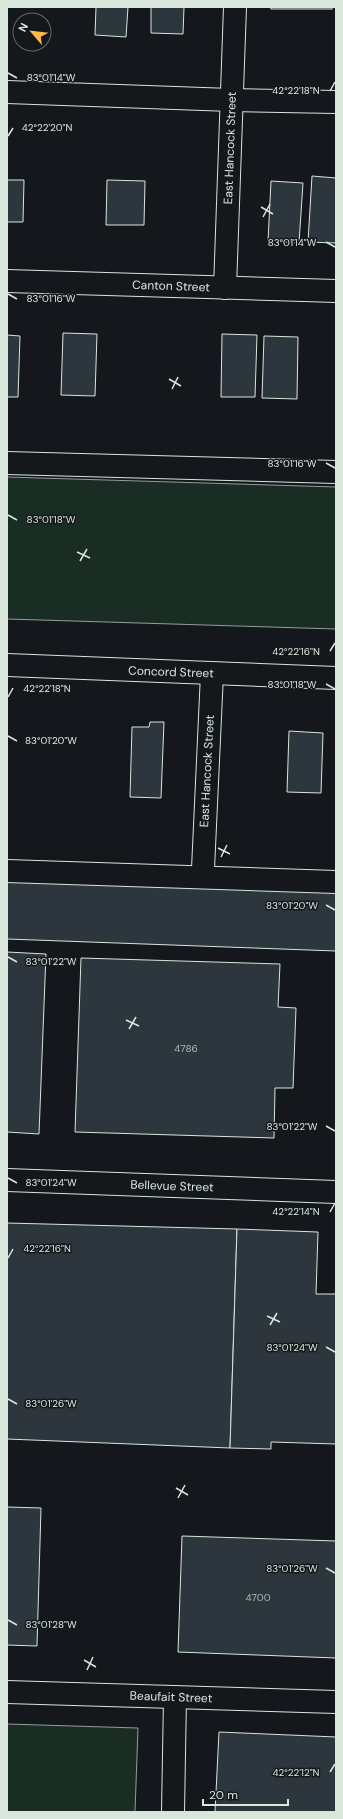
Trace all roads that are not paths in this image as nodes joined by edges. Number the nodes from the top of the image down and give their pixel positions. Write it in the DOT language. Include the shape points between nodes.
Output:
graph roads {
  1 [pos="235,7"];
  2 [pos="7,92"];
  3 [pos="231,100"];
  4 [pos="336,102"];
  5 [pos="7,281"];
  6 [pos="225,288"];
  7 [pos="336,291"];
  8 [pos="7,463"];
  9 [pos="336,472"];
  10 [pos="7,665"];
  11 [pos="212,674"];
  12 [pos="336,678"];
  13 [pos="203,869"];
  14 [pos="7,872"];
  15 [pos="336,882"];
  16 [pos="7,1180"];
  17 [pos="336,1192"];
  18 [pos="7,1692"];
  19 [pos="175,1697"];
  20 [pos="336,1702"];
  21 [pos="173,1812"];
  1 -- 3 [label="street, East Hancock Street"];
  2 -- 3 [label="street"];
  3 -- 4 [label="street"];
  3 -- 6 [label="street, East Hancock Street"];
  5 -- 6 [label="street, Canton Street"];
  6 -- 7 [label="street, Canton Street"];
  8 -- 9 [label="street"];
  10 -- 11 [label="street, Concord Street"];
  11 -- 12 [label="street, Concord Street"];
  11 -- 13 [label="street, East Hancock Street"];
  14 -- 15 [label="street"];
  16 -- 17 [label="street, Bellevue Street"];
  18 -- 19 [label="street, Beaufait Street"];
  19 -- 20 [label="street, Beaufait Street"];
  19 -- 21 [label="street"];
}
